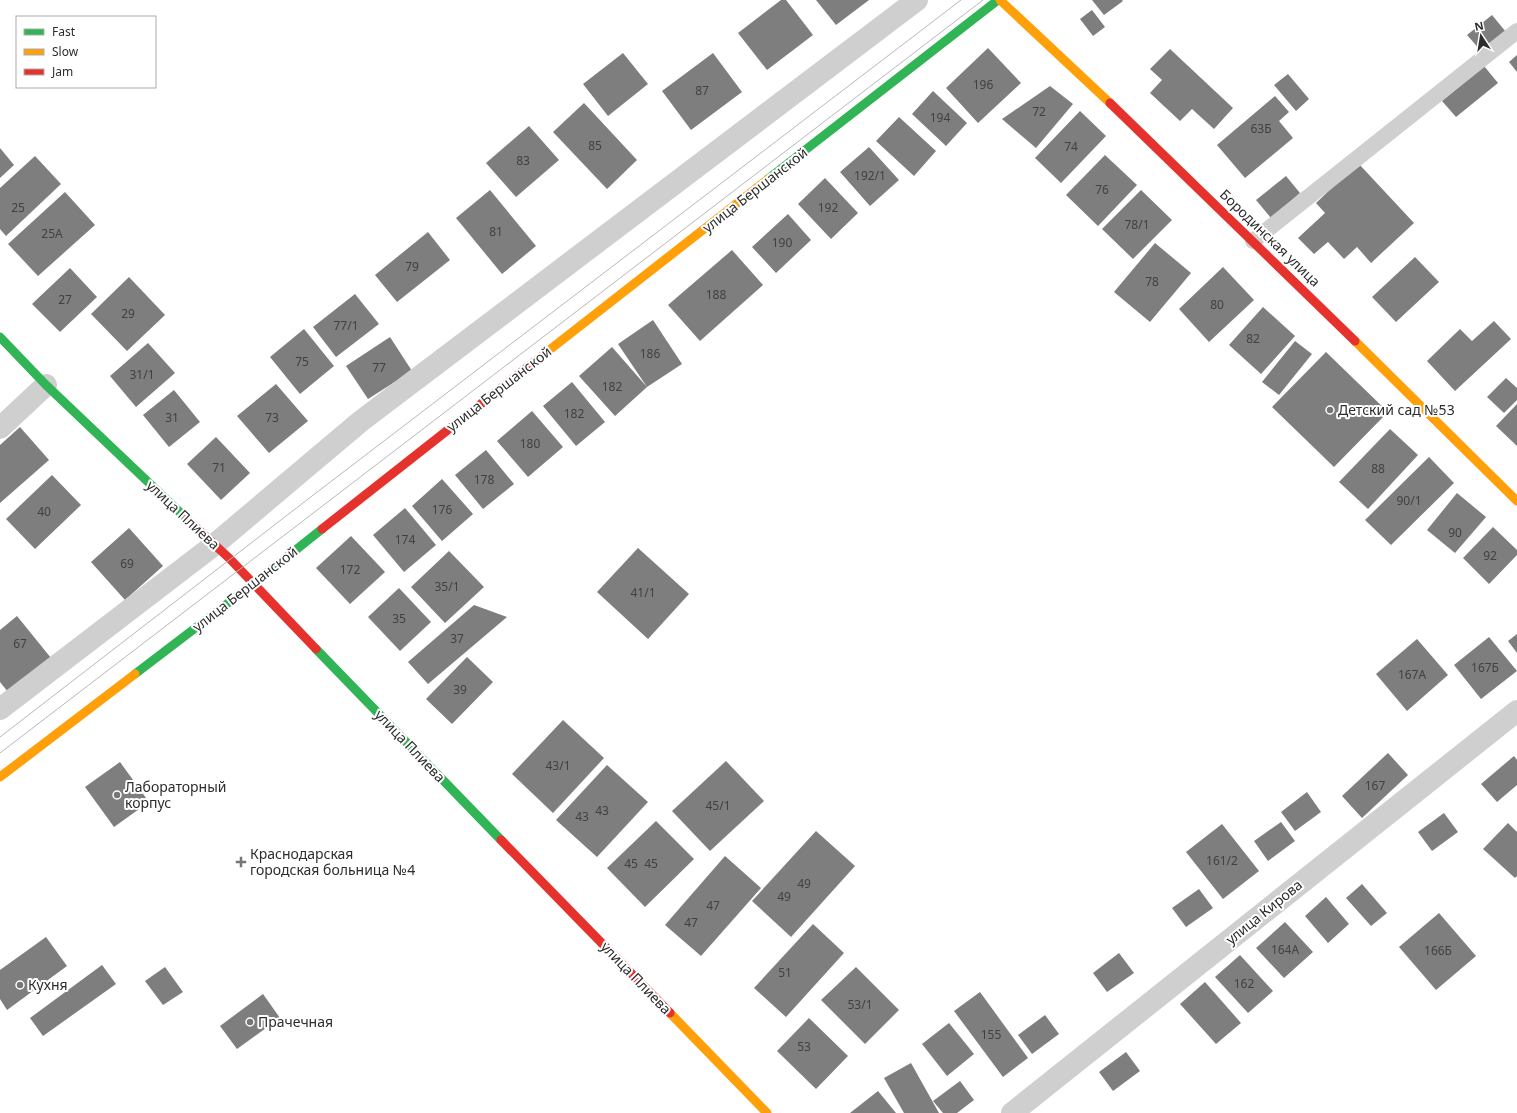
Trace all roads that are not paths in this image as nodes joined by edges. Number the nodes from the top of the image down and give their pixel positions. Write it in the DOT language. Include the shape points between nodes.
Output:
graph roads {
  1 [pos="917,0"];
  2 [pos="999,0"];
  3 [pos="1517,32"];
  4 [pos="1253,241"];
  5 [pos="0,337"];
  6 [pos="46,385"];
  7 [pos="0,428"];
  8 [pos="1517,501"];
  9 [pos="214,545"];
  10 [pos="253,584"];
  11 [pos="0,709"];
  12 [pos="1517,711"];
  13 [pos="0,777"];
  14 [pos="767,1113"];
  15 [pos="1012,1113"];
  1 -- 9 [label="street" via="361,421"];
  2 -- 4 [label="street, Бородинская улица" via="1093,86"];
  2 -- 10 [label="street, улица Бершанской" via="396,469"];
  3 -- 4 [label="lane"];
  4 -- 8 [label="street, Бородинская улица"];
  5 -- 6 [label="street, улица Плиева"];
  6 -- 7 [label="street"];
  6 -- 9 [label="street, улица Плиева"];
  9 -- 10 [label="street, улица Плиева"];
  9 -- 11 [label="street"];
  10 -- 13 [label="street, улица Бершанской"];
  10 -- 14 [label="street, улица Плиева"];
  12 -- 15 [label="street, улица Кирова"];
}
